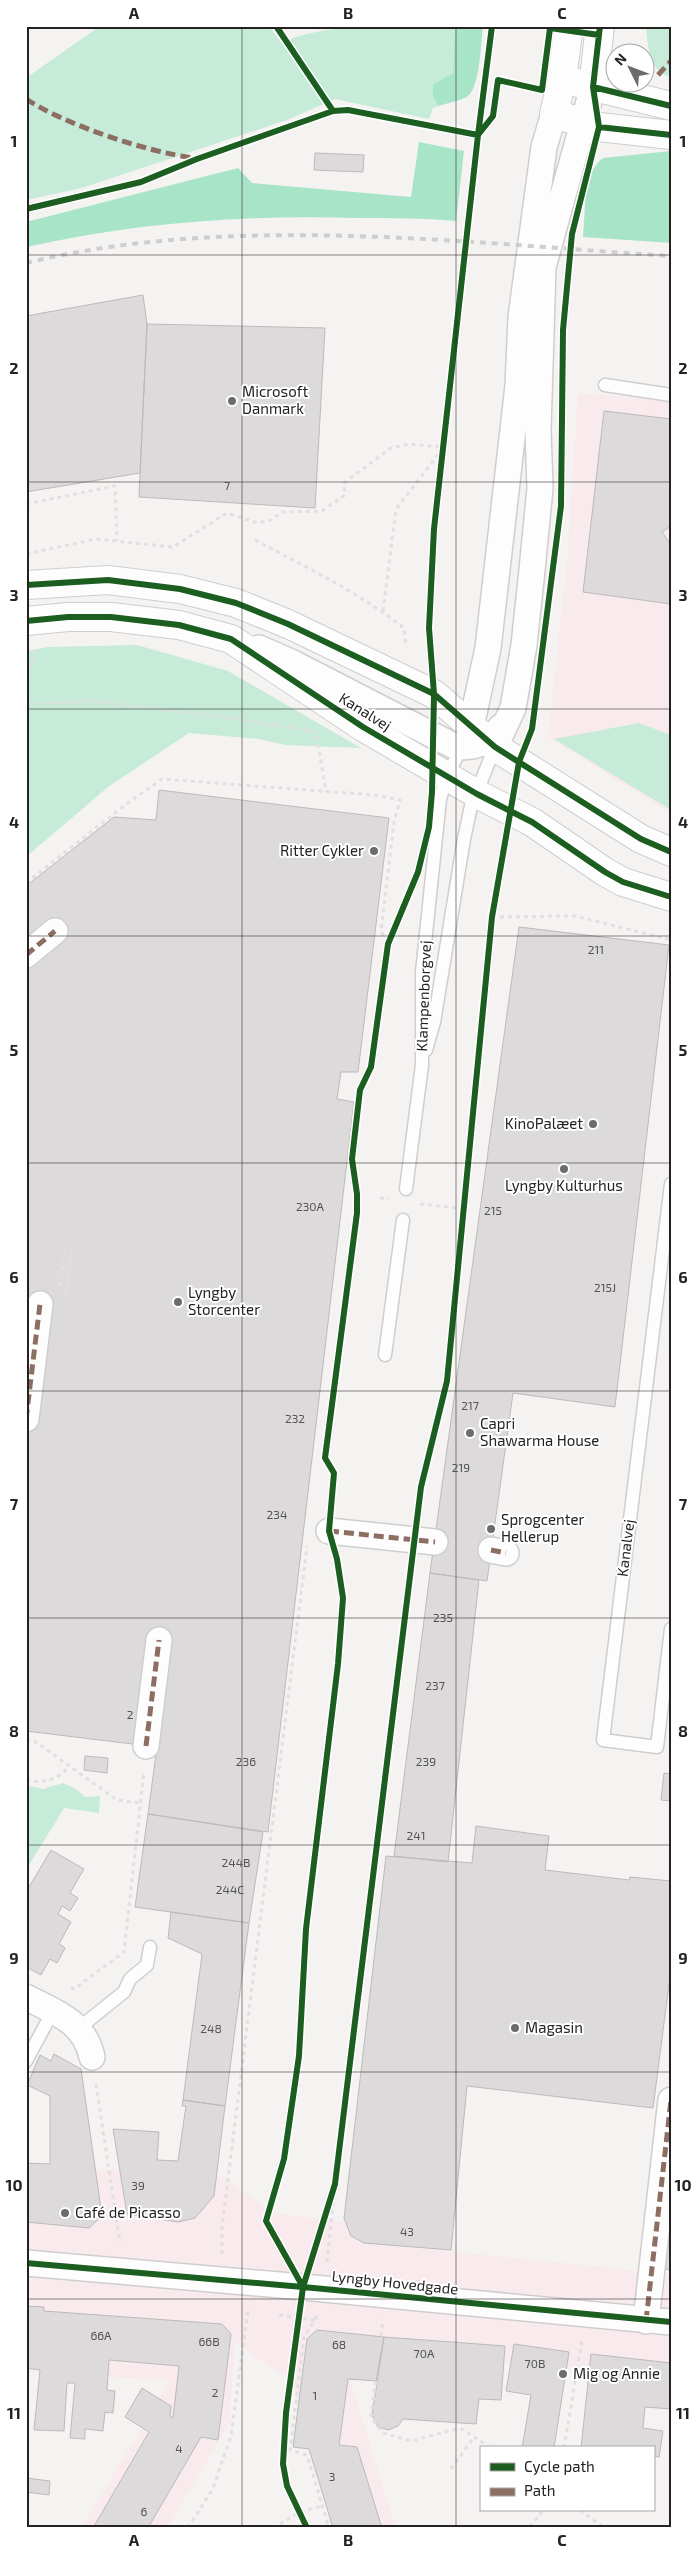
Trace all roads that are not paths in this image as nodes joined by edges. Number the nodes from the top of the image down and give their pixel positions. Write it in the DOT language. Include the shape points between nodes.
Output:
graph roads {
  1 [pos="569,26"];
  2 [pos="600,26"];
  3 [pos="562,79"];
  4 [pos="593,87"];
  5 [pos="671,106"];
  6 [pos="554,114"];
  7 [pos="584,123"];
  8 [pos="671,135"];
  9 [pos="605,385"];
  10 [pos="671,395"];
  11 [pos="26,584"];
  12 [pos="26,621"];
  13 [pos="231,639"];
  14 [pos="479,740"];
  15 [pos="447,776"];
  16 [pos="477,794"];
  17 [pos="671,852"];
  18 [pos="671,898"];
  19 [pos="55,931"];
  20 [pos="26,955"];
  21 [pos="422,1065"];
  22 [pos="671,1184"];
  23 [pos="406,1189"];
  24 [pos="403,1220"];
  25 [pos="40,1304"];
  26 [pos="385,1355"];
  27 [pos="26,1420"];
  28 [pos="319,1535"];
  29 [pos="435,1542"];
  30 [pos="671,1629"];
  31 [pos="159,1640"];
  32 [pos="146,1746"];
  33 [pos="150,1947"];
  34 [pos="26,1997"];
  35 [pos="52,2011"];
  36 [pos="80,2028"];
  37 [pos="92,2057"];
  38 [pos="26,2061"];
  39 [pos="671,2100"];
  40 [pos="26,2263"];
  41 [pos="646,2320"];
  42 [pos="671,2322"];
  1 -- 3 [label="street"];
  2 -- 4 [label="street"];
  3 -- 4 [label="street"];
  3 -- 6 [label="street"];
  4 -- 5 [label="street"];
  4 -- 7 [label="street"];
  6 -- 7 [label="street"];
  6 -- 14 [label="street" via="544,147 521,317 518,386"];
  7 -- 8 [label="street"];
  7 -- 14 [label="street" via="543,267 538,430 540,488 524,645 513,708"];
  9 -- 10 [label="lane"];
  11 -- 14 [label="street" via="108,580 180,589 236,603 340,646 434,694"];
  12 -- 13 [label="street, Kanalvej" via="111,617 179,625"];
  13 -- 14 [label="street" via="293,663 452,745"];
  13 -- 15 [label="street, Kanalvej" via="363,727"];
  14 -- 15 [label="lane, Klampenborgvej"];
  14 -- 16 [label="lane, Klampenborgvej"];
  14 -- 17 [label="street" via="641,839"];
  15 -- 16 [label="street, Kanalvej"];
  15 -- 21 [label="lane, Klampenborgvej" via="440,799 422,972"];
  16 -- 18 [label="street, Kanalvej" via="532,822 624,882"];
  16 -- 21 [label="lane, Klampenborgvej" via="464,839 434,1022"];
  19 -- 20 [label="street"];
  21 -- 23 [label="lane"];
  22 -- 30 [label="lane, Kanalvej" via="603,1740 657,1747"];
  24 -- 26 [label="lane"];
  25 -- 27 [label="street"];
  28 -- 29 [label="street"];
  31 -- 32 [label="street"];
  33 -- 36 [label="lane" via="147,1965 130,1980 124,1992"];
  34 -- 35 [label="street"];
  35 -- 36 [label="street"];
  35 -- 38 [label="lane"];
  36 -- 37 [label="street"];
  39 -- 41 [label="street"];
  40 -- 41 [label="street, Lyngby Hovedgade"];
  41 -- 42 [label="street, Lyngby Hovedgade"];
}
